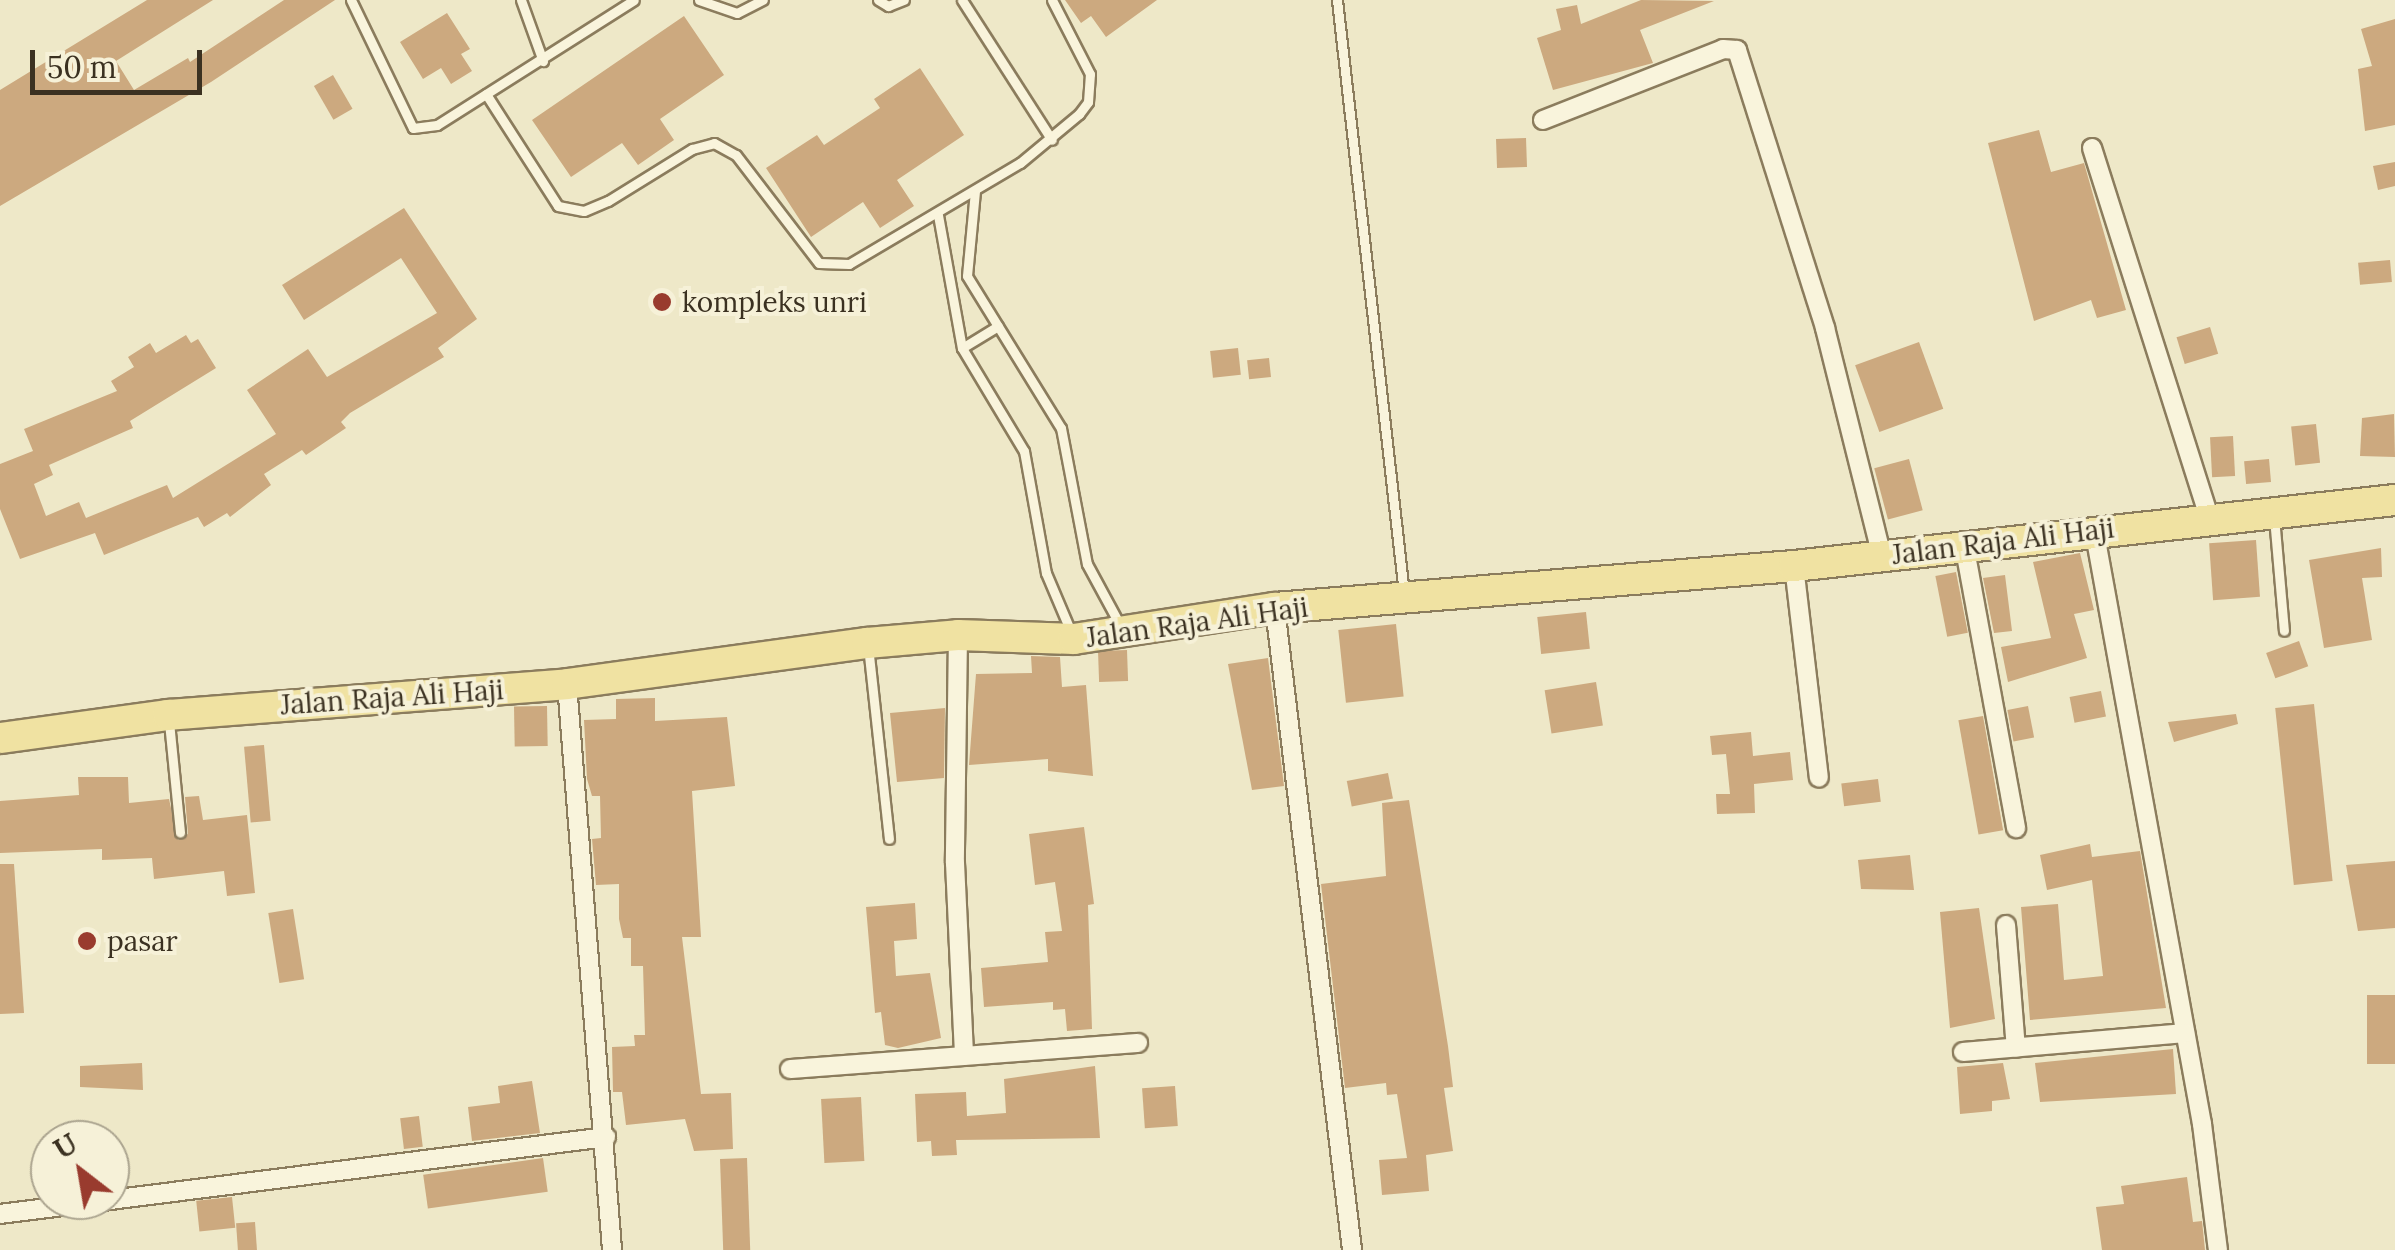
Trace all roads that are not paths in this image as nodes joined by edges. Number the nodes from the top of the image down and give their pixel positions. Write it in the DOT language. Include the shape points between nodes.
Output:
graph roads {
  1 [pos="351,0"];
  2 [pos="522,0"];
  3 [pos="634,0"];
  4 [pos="698,0"];
  5 [pos="763,0"];
  6 [pos="878,0"];
  7 [pos="904,0"];
  8 [pos="962,0"];
  9 [pos="1052,0"];
  10 [pos="1338,0"];
  11 [pos="543,61"];
  12 [pos="486,94"];
  13 [pos="1544,120"];
  14 [pos="1052,140"];
  15 [pos="2092,148"];
  16 [pos="975,191"];
  17 [pos="938,215"];
  18 [pos="998,326"];
  19 [pos="962,348"];
  20 [pos="2395,500"];
  21 [pos="2273,510"];
  22 [pos="2210,521"];
  23 [pos="2094,528"];
  24 [pos="1964,544"];
  25 [pos="1882,556"];
  26 [pos="1794,566"];
  27 [pos="1405,602"];
  28 [pos="1275,608"];
  29 [pos="2284,631"];
  30 [pos="1124,633"];
  31 [pos="958,635"];
  32 [pos="1074,639"];
  33 [pos="867,643"];
  34 [pos="567,684"];
  35 [pos="168,715"];
  36 [pos="0,738"];
  37 [pos="1819,778"];
  38 [pos="2016,828"];
  39 [pos="180,832"];
  40 [pos="889,840"];
  41 [pos="2006,924"];
  42 [pos="2185,1033"];
  43 [pos="1138,1043"];
  44 [pos="2016,1048"];
  45 [pos="1963,1052"];
  46 [pos="964,1056"];
  47 [pos="790,1070"];
  48 [pos="606,1137"];
  49 [pos="0,1214"];
  50 [pos="612,1250"];
  51 [pos="1352,1250"];
  52 [pos="2218,1250"];
  1 -- 12 [label="lane" via="413,128 437,125"];
  2 -- 11 [label="lane"];
  3 -- 11 [label="lane"];
  4 -- 5 [label="lane" via="736,12"];
  6 -- 7 [label="lane" via="893,6"];
  8 -- 14 [label="lane"];
  9 -- 14 [label="lane" via="1080,48 1091,88 1078,114"];
  10 -- 27 [label="lane"];
  11 -- 12 [label="lane"];
  12 -- 17 [label="lane" via="558,206 596,206 652,180 692,149 714,143 736,155 767,203 826,266 849,264"];
  13 -- 25 [label="street" via="1723,49 1737,50 1825,328"];
  14 -- 16 [label="lane"];
  15 -- 22 [label="street"];
  16 -- 17 [label="lane"];
  16 -- 18 [label="lane" via="967,276"];
  17 -- 19 [label="lane"];
  18 -- 19 [label="lane"];
  18 -- 30 [label="lane" via="1061,428 1087,564"];
  19 -- 32 [label="lane" via="1024,451 1046,573"];
  20 -- 21 [label="main road, Jalan Raja Ali Haji"];
  21 -- 22 [label="main road, Jalan Raja Ali Haji"];
  21 -- 29 [label="lane"];
  22 -- 23 [label="main road, Jalan Raja Ali Haji"];
  23 -- 24 [label="main road, Jalan Raja Ali Haji"];
  23 -- 42 [label="street"];
  24 -- 25 [label="main road, Jalan Raja Ali Haji"];
  24 -- 38 [label="street"];
  25 -- 26 [label="main road, Jalan Raja Ali Haji"];
  26 -- 27 [label="main road, Jalan Raja Ali Haji"];
  26 -- 37 [label="street"];
  27 -- 28 [label="main road, Jalan Raja Ali Haji"];
  28 -- 30 [label="main road, Jalan Raja Ali Haji"];
  28 -- 51 [label="street"];
  30 -- 32 [label="main road, Jalan Raja Ali Haji"];
  31 -- 32 [label="main road, Jalan Raja Ali Haji"];
  31 -- 33 [label="main road, Jalan Raja Ali Haji"];
  31 -- 46 [label="street" via="955,863"];
  33 -- 34 [label="main road, Jalan Raja Ali Haji"];
  33 -- 40 [label="lane"];
  34 -- 35 [label="main road, Jalan Raja Ali Haji"];
  34 -- 48 [label="street" via="568,756"];
  35 -- 36 [label="main road, Jalan Raja Ali Haji"];
  35 -- 39 [label="lane"];
  41 -- 44 [label="street"];
  42 -- 44 [label="street"];
  42 -- 52 [label="street"];
  43 -- 46 [label="street"];
  44 -- 45 [label="street"];
  46 -- 47 [label="street"];
  48 -- 49 [label="street"];
  48 -- 50 [label="street"];
}
